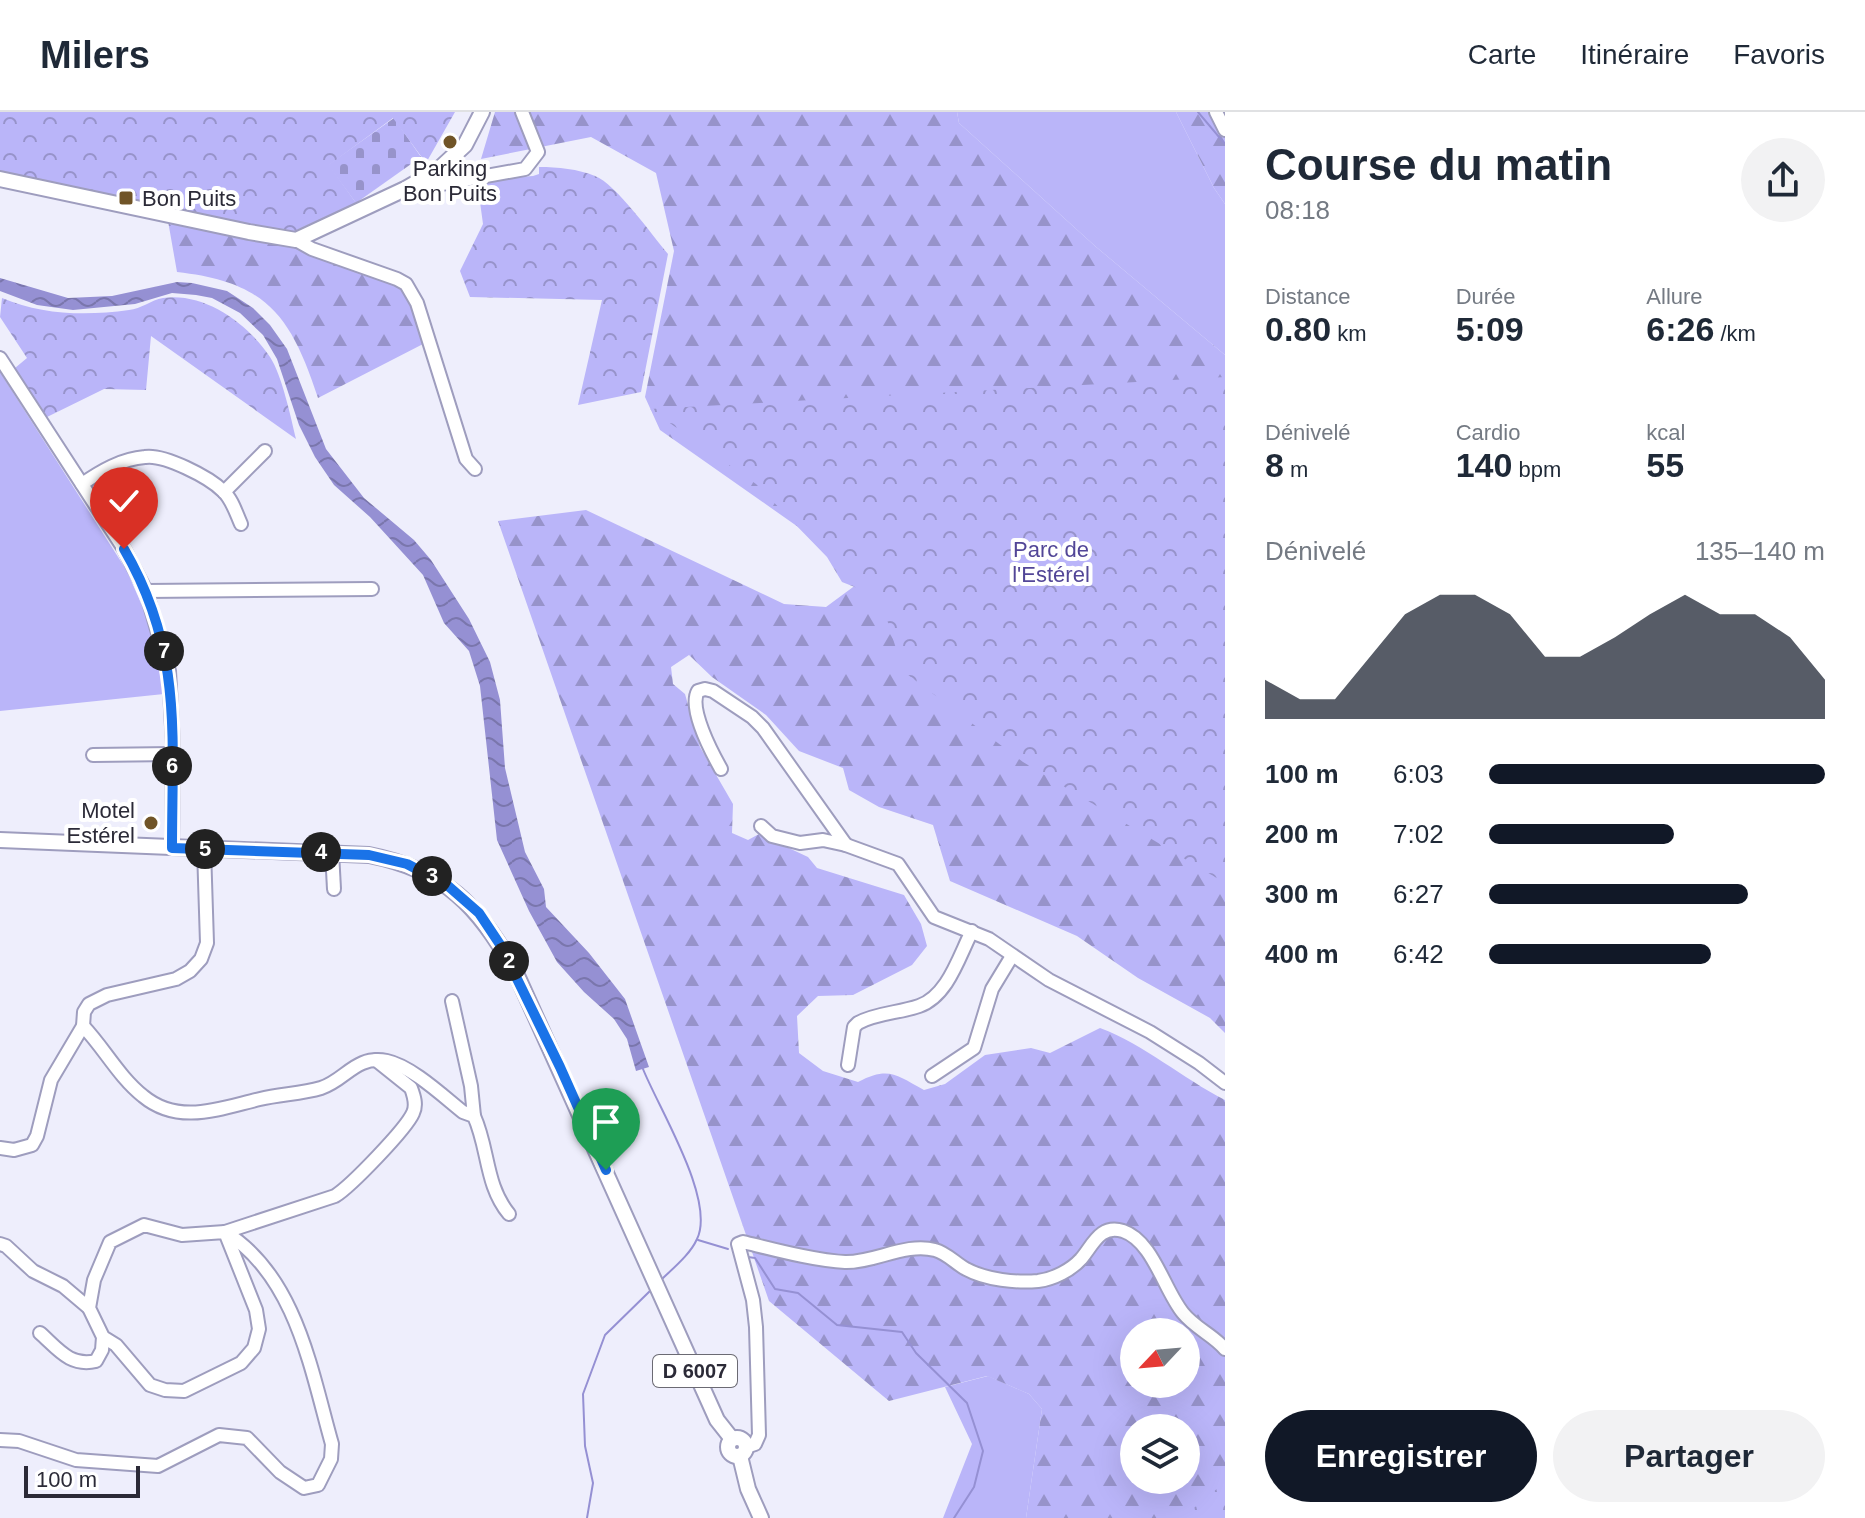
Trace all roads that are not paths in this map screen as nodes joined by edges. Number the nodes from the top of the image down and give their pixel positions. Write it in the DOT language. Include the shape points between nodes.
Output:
graph roads {
  1 [pos="482,112"];
  2 [pos="522,112"];
  3 [pos="1216,112"];
  4 [pos="1225,130"];
  5 [pos="0,179"];
  6 [pos="421,181"];
  7 [pos="296,240"];
  8 [pos="0,358"];
  9 [pos="265,451"];
  10 [pos="475,469"];
  11 [pos="82,484"];
  12 [pos="224,492"];
  13 [pos="241,524"];
  14 [pos="372,589"];
  15 [pos="146,591"];
  16 [pos="173,754"];
  17 [pos="93,755"];
  18 [pos="721,769"];
  19 [pos="761,826"];
  20 [pos="0,840"];
  21 [pos="846,845"];
  22 [pos="172,848"];
  23 [pos="204,849"];
  24 [pos="332,852"];
  25 [pos="334,889"];
  26 [pos="972,931"];
  27 [pos="1012,956"];
  28 [pos="452,1001"];
  29 [pos="83,1026"];
  30 [pos="376,1060"];
  31 [pos="848,1065"];
  32 [pos="932,1076"];
  33 [pos="1225,1083"];
  34 [pos="474,1116"];
  35 [pos="0,1148"];
  36 [pos="509,1214"];
  37 [pos="225,1232"];
  38 [pos="0,1244"];
  39 [pos="89,1308"];
  40 [pos="40,1333"];
  41 [pos="103,1337"];
  42 [pos="1225,1349"];
  43 [pos="0,1428"];
  44 [pos="0,1440"];
  45 [pos="19,1441"];
  46 [pos="743,1452"];
  47 [pos="761,1518"];
  1 -- 6 [label="main road" via="460,151"];
  2 -- 6 [label="street" via="538,152 525,169 431,186"];
  3 -- 4 [label="street"];
  5 -- 7 [label="main road"];
  6 -- 7 [label="main road"];
  7 -- 10 [label="street" via="397,279 422,303 466,459"];
  8 -- 11 [label="street"];
  9 -- 12 [label="street"];
  11 -- 12 [label="street" via="113,465 156,457"];
  11 -- 15 [label="street"];
  12 -- 13 [label="street"];
  14 -- 15 [label="street"];
  15 -- 16 [label="street" via="169,671"];
  16 -- 17 [label="street"];
  16 -- 22 [label="street"];
  18 -- 21 [label="street" via="695,701 698,691 705,689 763,728"];
  19 -- 21 [label="street" via="772,836 800,843"];
  20 -- 22 [label="main road, D 6007"];
  21 -- 26 [label="street" via="898,864 934,917"];
  22 -- 23 [label="main road, D 6007"];
  23 -- 24 [label="main road, D 6007"];
  23 -- 29 [label="street" via="207,943 201,959 176,979 96,999 84,1012"];
  24 -- 25 [label="street"];
  24 -- 46 [label="main road, D 6007" via="380,857 420,870 460,895 485,921 515,971 717,1420 732,1439 743,1440"];
  26 -- 27 [label="street"];
  26 -- 31 [label="street" via="933,999 854,1027"];
  27 -- 32 [label="street" via="992,989 974,1048"];
  27 -- 33 [label="street" via="1150,1032"];
  28 -- 34 [label="street"];
  29 -- 30 [label="street" via="143,1097 181,1112 224,1110 320,1088 350,1068"];
  29 -- 35 [label="street" via="51,1080 32,1145"];
  30 -- 34 [label="street" via="397,1064"];
  30 -- 37 [label="street" via="411,1088 415,1107 349,1188"];
  34 -- 36 [label="street" via="487,1171"];
  37 -- 39 [label="street" via="182,1235 144,1225 110,1242"];
  37 -- 41 [label="street" via="259,1329 254,1348 241,1363 184,1391 165,1390 150,1385"];
  37 -- 45 [label="street" via="284,1293 298,1326 332,1444 318,1485 304,1488 247,1438 219,1435 158,1466 76,1460"];
  38 -- 39 [label="street"];
  39 -- 41 [label="street"];
  40 -- 41 [label="street" via="73,1362 84,1364 96,1361"];
  42 -- 46 [label="street" via="1180,1310 1136,1237 1114,1230 1092,1241 1064,1273 1042,1281 984,1276 937,1250 843,1262 743,1242 738,1244 756,1327 759,1435"];
  43 -- 45 [label="street"];
  44 -- 45 [label="street"];
  46 -- 47 [label="main road" via="748,1489"];
}
